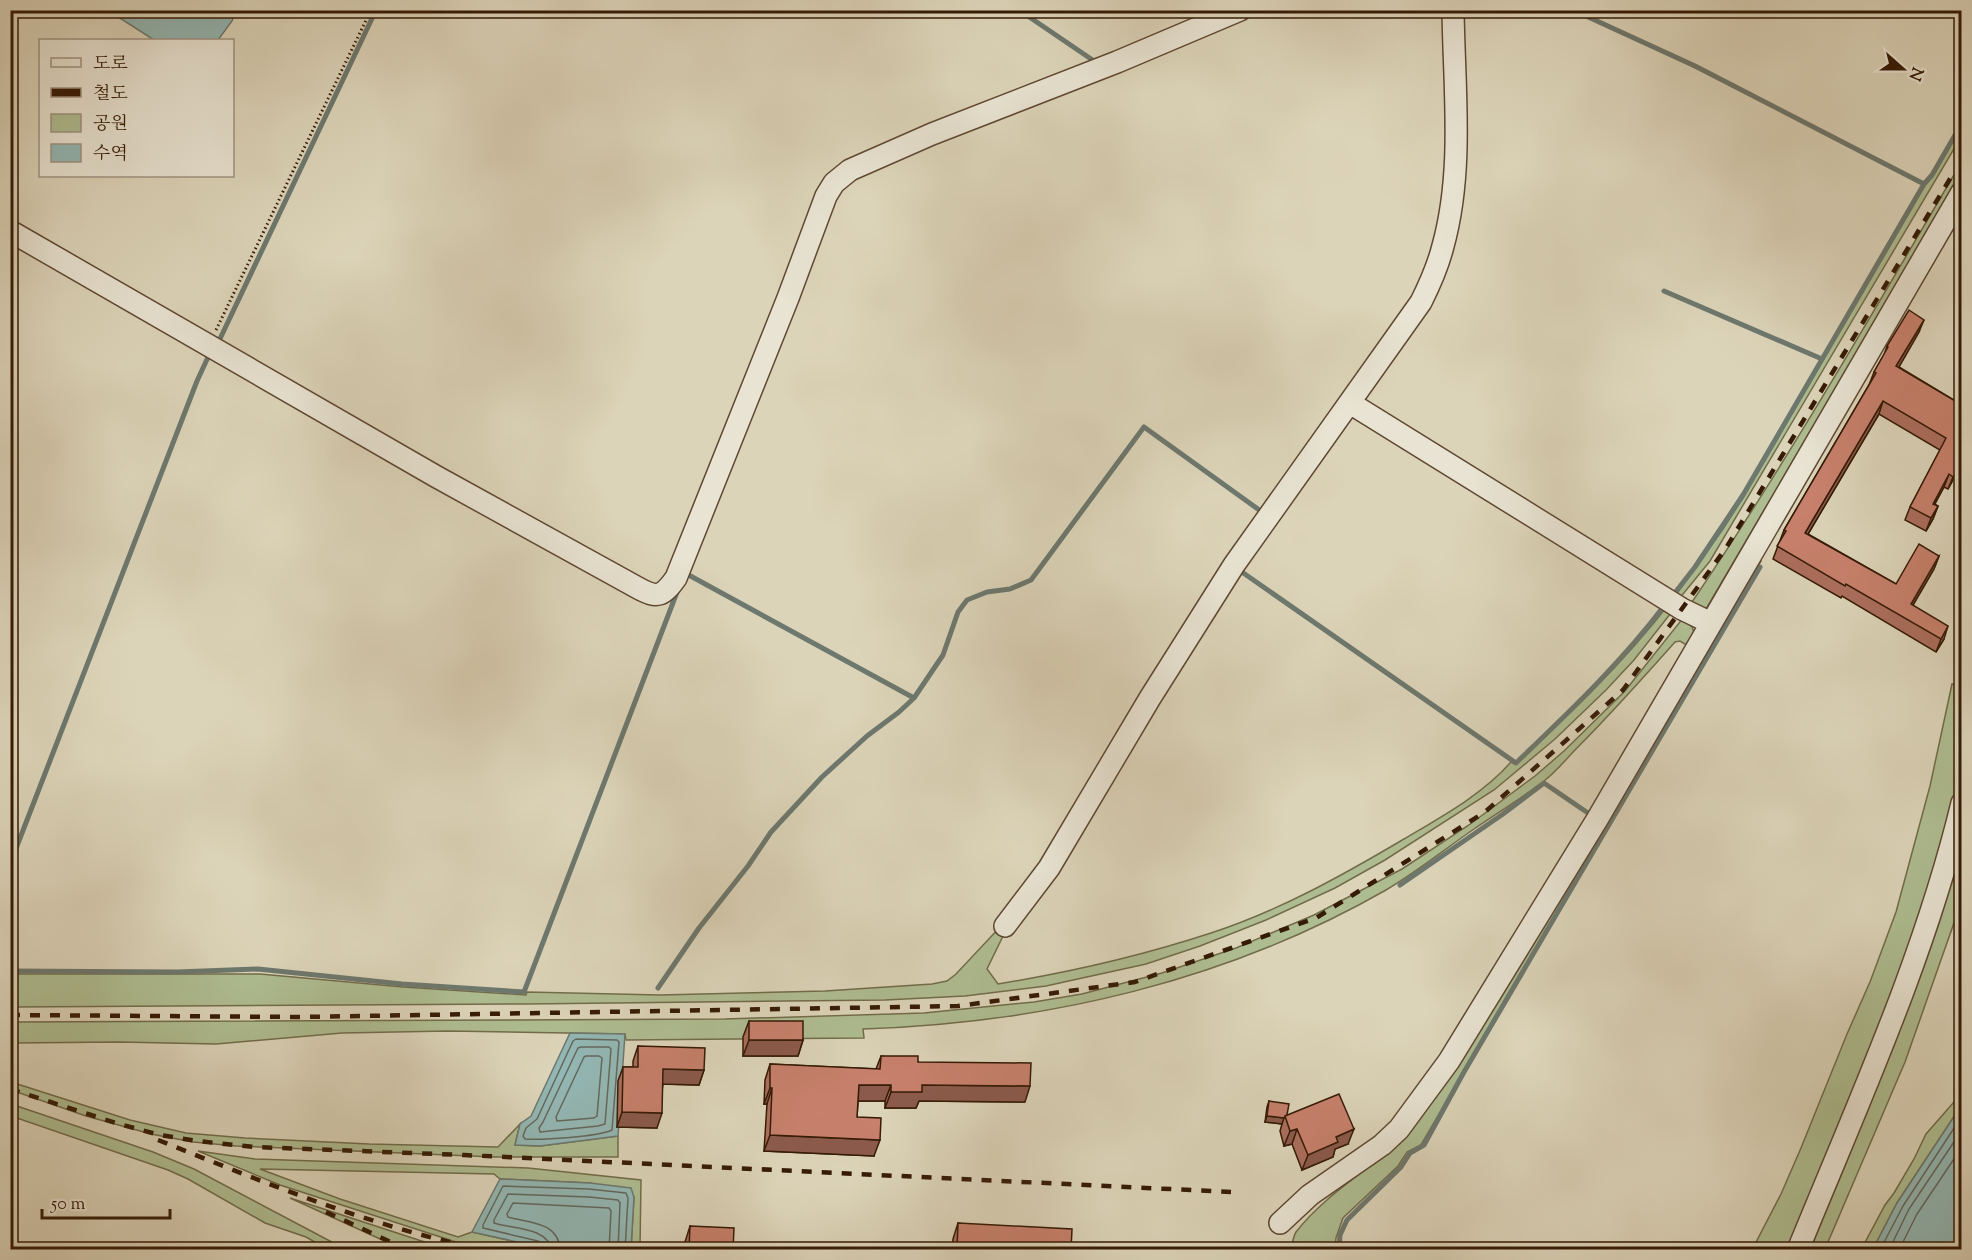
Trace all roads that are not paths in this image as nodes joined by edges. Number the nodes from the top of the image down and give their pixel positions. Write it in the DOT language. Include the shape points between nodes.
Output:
graph roads {
  1 [pos="1240,10"];
  2 [pos="1453,10"];
  3 [pos="1962,192"];
  4 [pos="10,231"];
  5 [pos="1350,403"];
  6 [pos="1711,623"];
  7 [pos="1962,803"];
  8 [pos="1005,926"];
  9 [pos="1280,1223"];
  10 [pos="1798,1250"];
  1 -- 4 [label="street" via="932,134 850,170 834,183 676,578 659,595 651,595 567,549"];
  2 -- 5 [label="street" via="1455,150 1450,214 1443,245 1421,302"];
  3 -- 6 [label="street"];
  5 -- 6 [label="street" via="1682,609"];
  5 -- 8 [label="street" via="1234,566 1049,868"];
  6 -- 9 [label="street" via="1598,818 1431,1088 1399,1130 1310,1195"];
  7 -- 10 [label="street" via="1940,882 1890,1027"];
}
